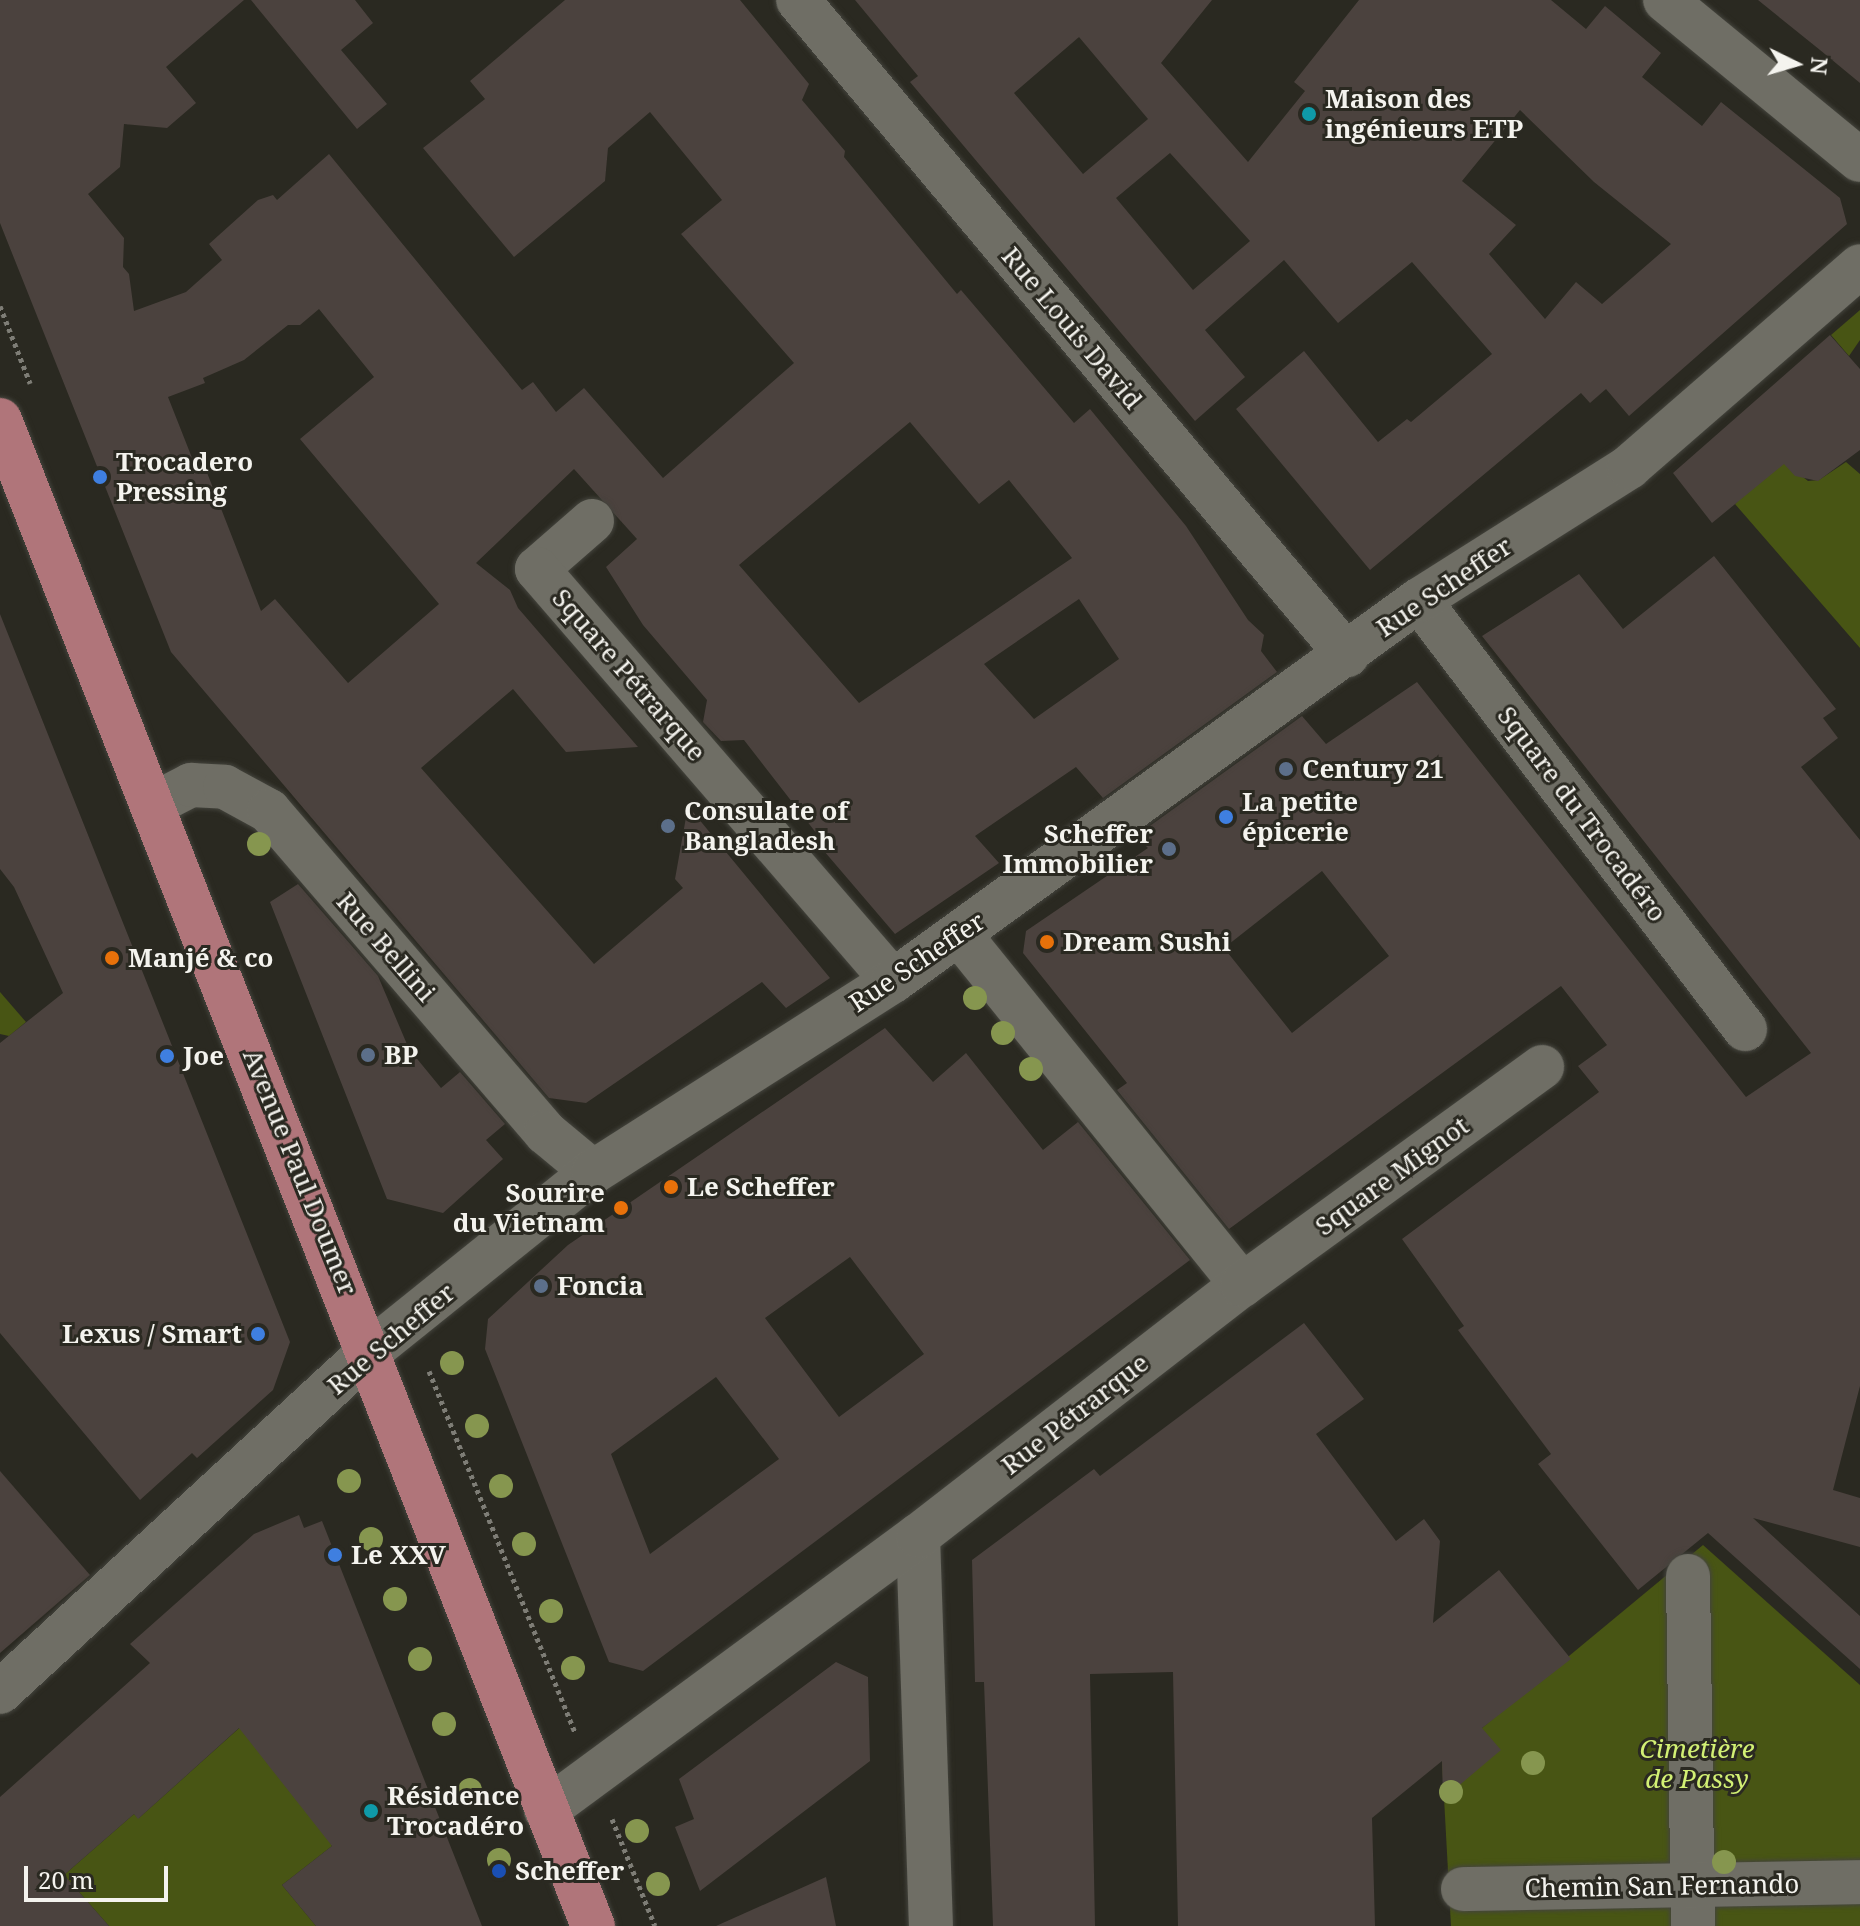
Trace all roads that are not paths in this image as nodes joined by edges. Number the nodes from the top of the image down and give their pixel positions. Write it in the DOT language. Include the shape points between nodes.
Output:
graph roads {
  1 [pos="798,0"];
  2 [pos="1665,0"];
  3 [pos="1860,160"];
  4 [pos="1860,266"];
  5 [pos="0,420"];
  6 [pos="592,521"];
  7 [pos="1419,600"];
  8 [pos="1347,655"];
  9 [pos="154,804"];
  10 [pos="959,934"];
  11 [pos="893,981"];
  12 [pos="1745,1029"];
  13 [pos="1542,1067"];
  14 [pos="593,1172"];
  15 [pos="1242,1285"];
  16 [pos="370,1351"];
  17 [pos="918,1536"];
  18 [pos="1688,1576"];
  19 [pos="0,1692"];
  20 [pos="546,1810"];
  21 [pos="1860,1882"];
  22 [pos="1463,1889"];
  23 [pos="1693,1906"];
  24 [pos="593,1926"];
  25 [pos="931,1926"];
  1 -- 8 [label="street, Rue Louis David"];
  2 -- 3 [label="street"];
  4 -- 7 [label="street, Rue Scheffer" via="1629,467"];
  5 -- 9 [label="main road, Avenue Paul Doumer"];
  6 -- 11 [label="street, Square Pétrarque" via="537,569"];
  7 -- 8 [label="street, Rue Scheffer"];
  7 -- 12 [label="street, Square du Trocadéro"];
  8 -- 10 [label="street, Rue Scheffer"];
  9 -- 14 [label="street, Rue Bellini" via="191,785 248,797 269,811 546,1133"];
  9 -- 16 [label="main road, Avenue Paul Doumer"];
  10 -- 11 [label="street, Rue Scheffer"];
  10 -- 15 [label="street"];
  11 -- 14 [label="street, Rue Scheffer"];
  13 -- 15 [label="street, Square Mignot"];
  14 -- 16 [label="street, Rue Scheffer"];
  15 -- 17 [label="street, Rue Pétrarque"];
  16 -- 19 [label="street, Rue Scheffer"];
  16 -- 20 [label="main road, Avenue Paul Doumer"];
  17 -- 20 [label="street, Rue Pétrarque"];
  17 -- 25 [label="street"];
  18 -- 23 [label="street"];
  20 -- 24 [label="main road, Avenue Paul Doumer"];
  21 -- 23 [label="street, Chemin San Fernando"];
  22 -- 23 [label="street, Chemin San Fernando"];
}
